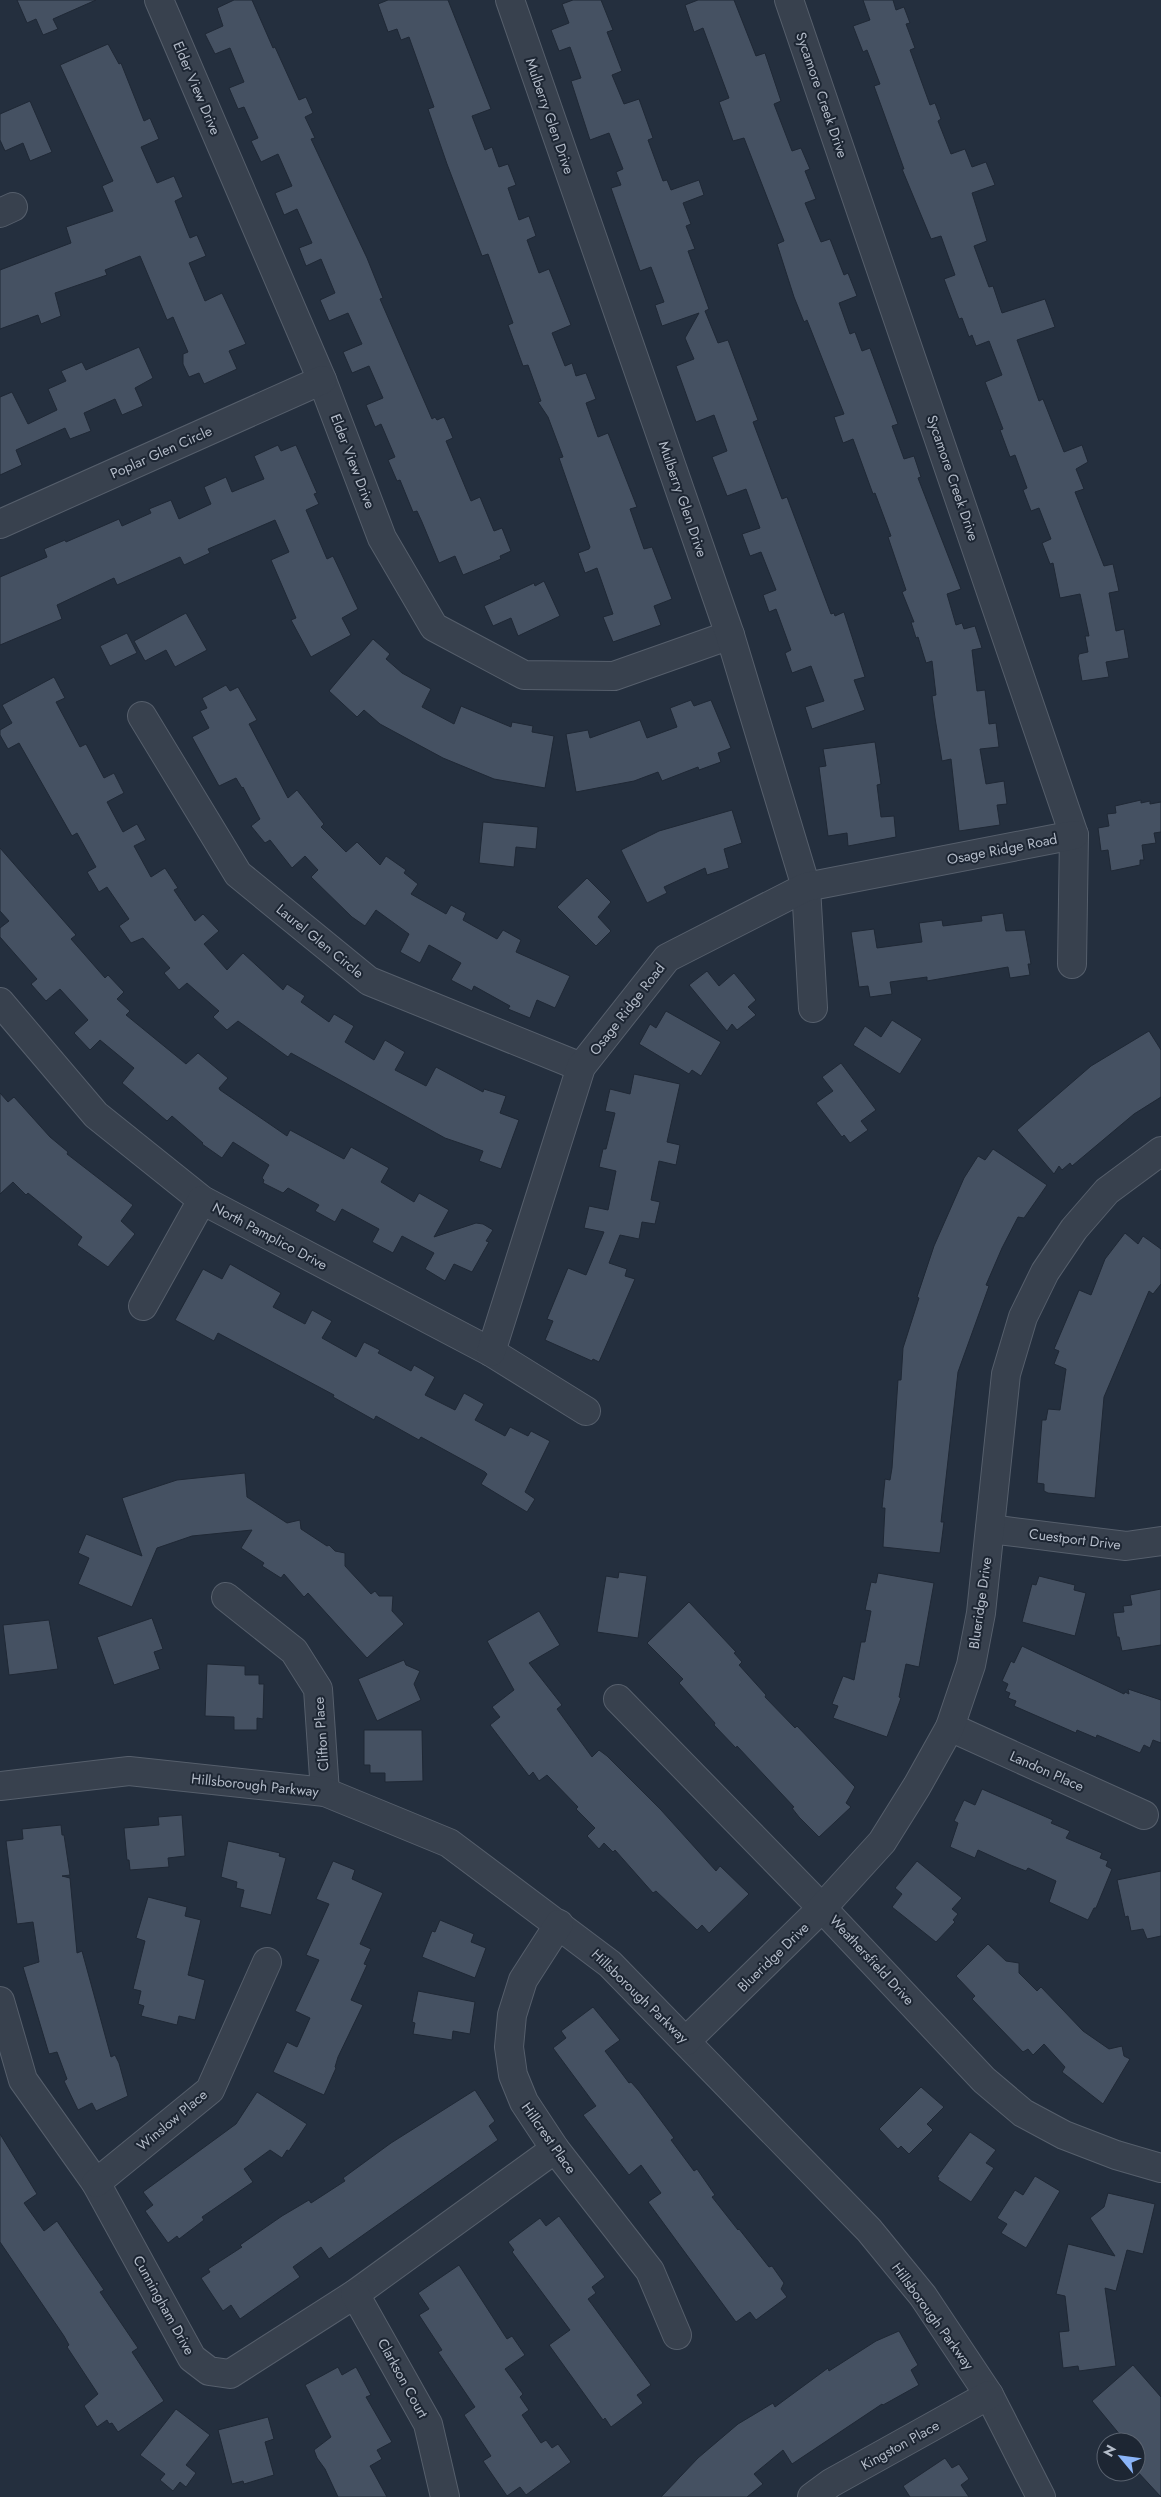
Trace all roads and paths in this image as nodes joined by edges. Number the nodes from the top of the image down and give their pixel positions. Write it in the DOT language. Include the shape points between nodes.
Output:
graph roads {
  1 [pos="159,0"];
  2 [pos="510,0"];
  3 [pos="790,0"];
  4 [pos="322,380"];
  5 [pos="0,524"];
  6 [pos="730,635"];
  7 [pos="142,716"];
  8 [pos="1074,835"];
  9 [pos="806,887"];
  10 [pos="1072,964"];
  11 [pos="0,1002"];
  12 [pos="813,1008"];
  13 [pos="581,1067"];
  14 [pos="1161,1151"];
  15 [pos="202,1200"];
  16 [pos="143,1306"];
  17 [pos="492,1352"];
  18 [pos="586,1412"];
  19 [pos="990,1529"];
  20 [pos="1161,1541"];
  21 [pos="226,1597"];
  22 [pos="618,1700"];
  23 [pos="950,1728"];
  24 [pos="0,1786"];
  25 [pos="324,1792"];
  26 [pos="1144,1815"];
  27 [pos="822,1908"];
  28 [pos="559,1924"];
  29 [pos="267,1962"];
  30 [pos="0,2002"];
  31 [pos="686,2040"];
  32 [pos="555,2149"];
  33 [pos="1161,2168"];
  34 [pos="96,2183"];
  35 [pos="355,2294"];
  36 [pos="677,2335"];
  37 [pos="989,2395"];
  38 [pos="828,2492"];
  39 [pos="445,2497"];
  40 [pos="1041,2497"];
  1 -- 4 [label="street, Elder View Drive"];
  2 -- 6 [label="street, Mulberry Glen Drive"];
  3 -- 8 [label="street, Sycamore Creek Drive"];
  4 -- 5 [label="street, Poplar Glen Circle"];
  4 -- 6 [label="street, Elder View Drive" via="382,538 434,627 524,674 614,676"];
  6 -- 9 [label="street, Mulberry Glen Drive"];
  7 -- 13 [label="street, Laurel Glen Circle" via="238,874 369,981"];
  8 -- 9 [label="street, Osage Ridge Road"];
  8 -- 10 [label="street, Sycamore Creek Drive"];
  9 -- 12 [label="street, Mulberry Glen Drive"];
  9 -- 13 [label="street, Osage Ridge Road" via="667,958"];
  11 -- 15 [label="street, North Pamplico Drive" via="96,1114"];
  13 -- 17 [label="street, Osage Ridge Road"];
  14 -- 19 [label="street, Blueridge Drive" via="1107,1191 1074,1228 1045,1272 1023,1317 1006,1374"];
  15 -- 16 [label="street"];
  15 -- 17 [label="street, North Pamplico Drive"];
  17 -- 18 [label="street, North Pamplico Drive"];
  19 -- 20 [label="street, Cuestport Drive" via="1126,1546"];
  19 -- 23 [label="street, Blueridge Drive" via="982,1613 971,1665"];
  21 -- 25 [label="street, Clifton Place" via="294,1650 318,1690"];
  22 -- 27 [label="street, Weathersfield Drive"];
  23 -- 26 [label="street, Landon Place"];
  23 -- 27 [label="street, Blueridge Drive" via="882,1842"];
  24 -- 25 [label="street, Hillsborough Parkway" via="129,1772"];
  25 -- 28 [label="street, Hillsborough Parkway" via="449,1843"];
  27 -- 31 [label="street, Blueridge Drive"];
  27 -- 33 [label="street, Weathersfield Drive" via="984,2080 1023,2113 1064,2135"];
  28 -- 31 [label="street, Hillsborough Parkway" via="610,1964"];
  28 -- 32 [label="street, Hillcrest Place" via="523,1980 512,2015 509,2047 513,2075 524,2102"];
  29 -- 34 [label="street, Winslow Place" via="210,2090"];
  30 -- 34 [label="street, Cunningham Drive" via="23,2080"];
  31 -- 37 [label="street, Hillsborough Parkway" via="869,2230 922,2296"];
  32 -- 35 [label="street, Cunningham Drive"];
  32 -- 36 [label="street, Hillcrest Place" via="650,2271"];
  34 -- 35 [label="street, Cunningham Drive" via="192,2358 208,2371 230,2374"];
  35 -- 39 [label="street, Clarkson Court" via="428,2424"];
  37 -- 38 [label="street, Kingston Place"];
  37 -- 40 [label="street, Hillsborough Parkway"];
}
